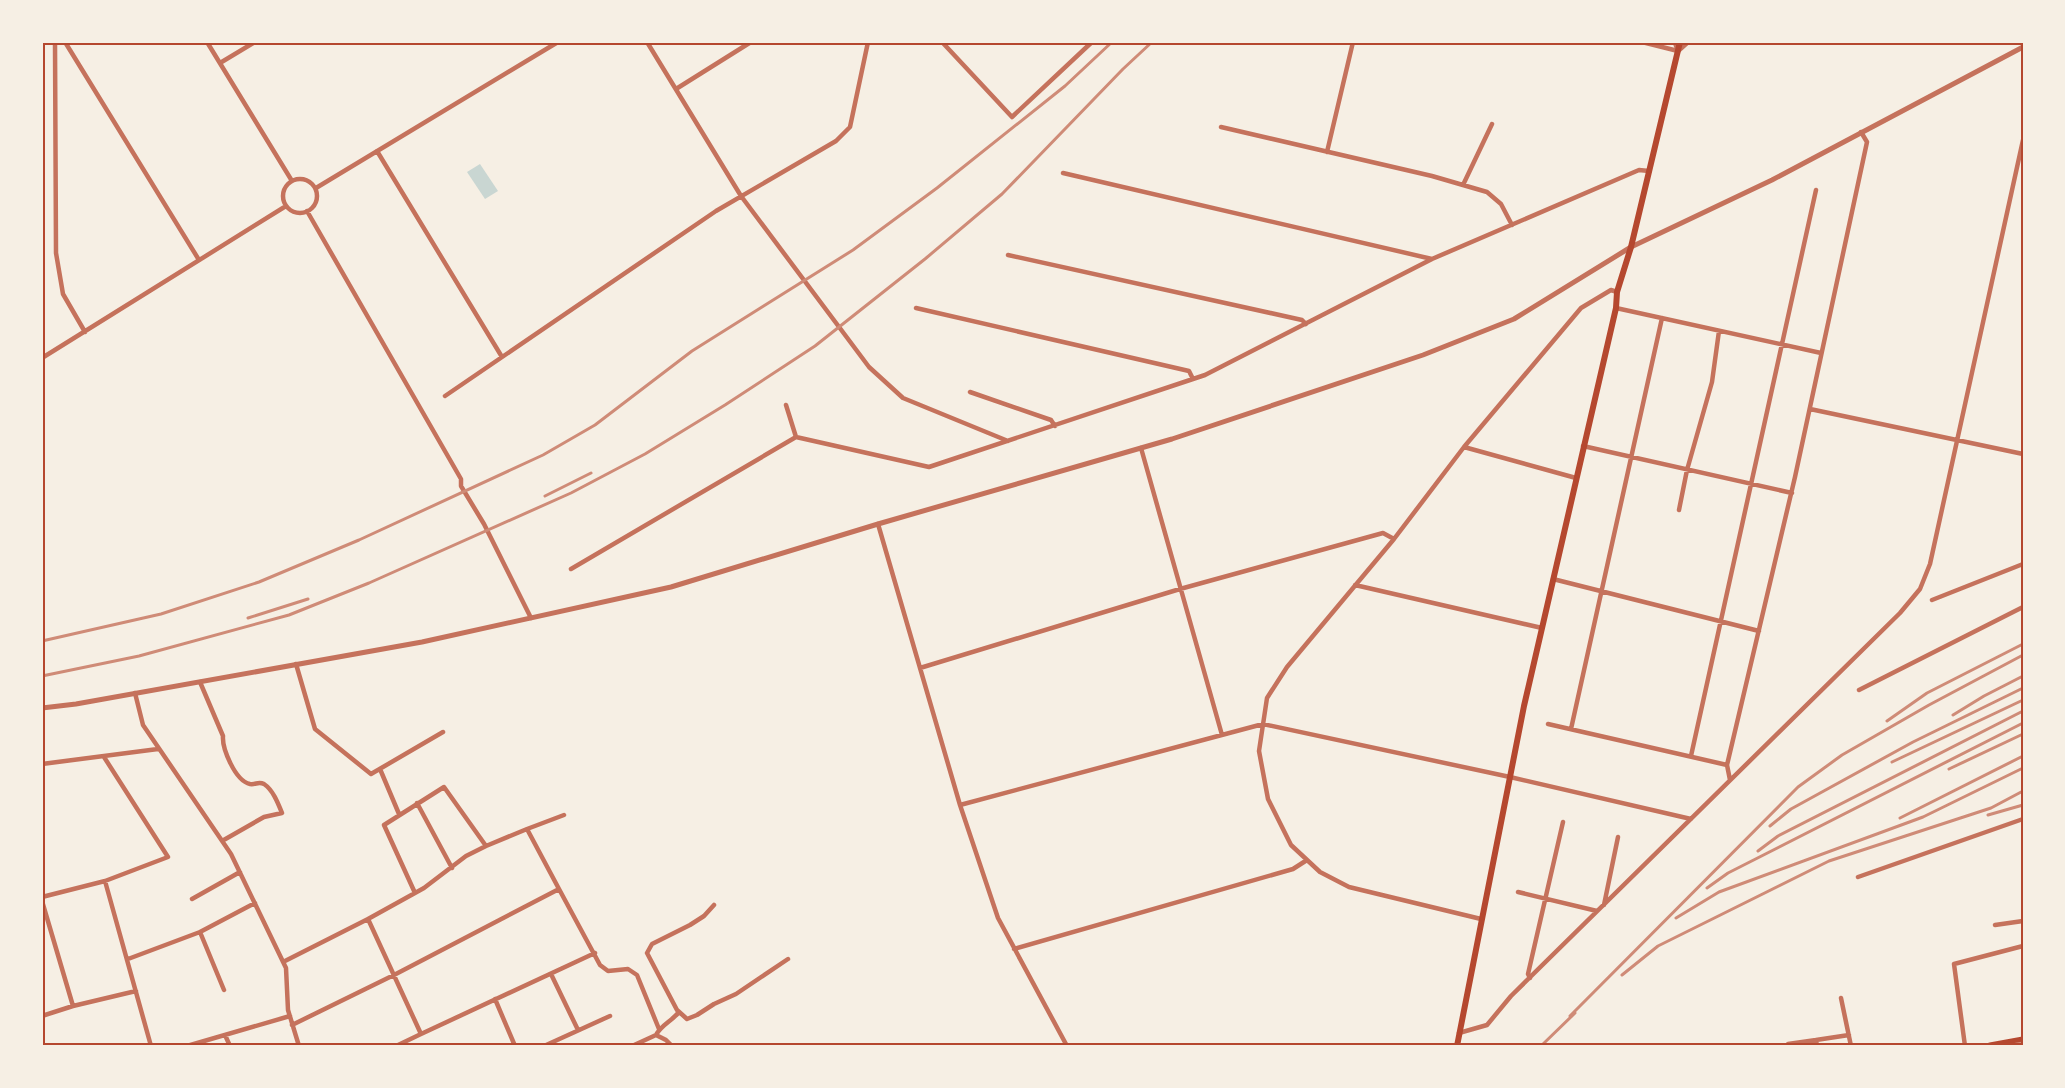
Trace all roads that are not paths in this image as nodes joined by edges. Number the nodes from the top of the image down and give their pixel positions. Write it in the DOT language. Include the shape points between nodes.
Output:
graph roads {
  1 [pos="55,42"];
  2 [pos="65,42"];
  3 [pos="207,42"];
  4 [pos="255,42"];
  5 [pos="558,42"];
  6 [pos="647,42"];
  7 [pos="751,42"];
  8 [pos="868,42"];
  9 [pos="942,42"];
  10 [pos="1092,42"];
  11 [pos="1353,42"];
  12 [pos="1642,42"];
  13 [pos="1675,42"];
  14 [pos="1680,42"];
  15 [pos="1688,42"];
  16 [pos="2023,47"];
  17 [pos="1678,51"];
  18 [pos="220,63"];
  19 [pos="676,89"];
  20 [pos="1492,124"];
  21 [pos="1221,127"];
  22 [pos="1861,132"];
  23 [pos="2023,140"];
  24 [pos="377,151"];
  25 [pos="1328,152"];
  26 [pos="1649,171"];
  27 [pos="1063,173"];
  28 [pos="292,181"];
  29 [pos="1463,185"];
  30 [pos="316,188"];
  31 [pos="1816,190"];
  32 [pos="741,196"];
  33 [pos="286,206"];
  34 [pos="307,212"];
  35 [pos="1512,225"];
  36 [pos="1631,247"];
  37 [pos="1008,255"];
  38 [pos="1432,259"];
  39 [pos="199,260"];
  40 [pos="1617,292"];
  41 [pos="916,308"];
  42 [pos="1616,309"];
  43 [pos="1662,318"];
  44 [pos="1306,324"];
  45 [pos="1719,331"];
  46 [pos="85,332"];
  47 [pos="1781,344"];
  48 [pos="1821,353"];
  49 [pos="502,357"];
  50 [pos="42,358"];
  51 [pos="1193,379"];
  52 [pos="970,392"];
  53 [pos="445,396"];
  54 [pos="786,405"];
  55 [pos="1810,410"];
  56 [pos="1055,426"];
  57 [pos="795,437"];
  58 [pos="1008,441"];
  59 [pos="1958,441"];
  60 [pos="1583,446"];
  61 [pos="1464,447"];
  62 [pos="1141,448"];
  63 [pos="2023,454"];
  64 [pos="1631,457"];
  65 [pos="1687,470"];
  66 [pos="1576,478"];
  67 [pos="1751,484"];
  68 [pos="1792,493"];
  69 [pos="1679,510"];
  70 [pos="878,524"];
  71 [pos="1394,539"];
  72 [pos="2023,564"];
  73 [pos="571,569"];
  74 [pos="1552,579"];
  75 [pos="1355,585"];
  76 [pos="1180,589"];
  77 [pos="1601,591"];
  78 [pos="1932,600"];
  79 [pos="2023,607"];
  80 [pos="531,618"];
  81 [pos="1720,622"];
  82 [pos="1542,628"];
  83 [pos="1759,631"];
  84 [pos="296,664"];
  85 [pos="920,668"];
  86 [pos="200,682"];
  87 [pos="1859,690"];
  88 [pos="135,693"];
  89 [pos="42,708"];
  90 [pos="1263,724"];
  91 [pos="1548,724"];
  92 [pos="1571,729"];
  93 [pos="443,732"];
  94 [pos="1222,735"];
  95 [pos="158,749"];
  96 [pos="1690,756"];
  97 [pos="104,757"];
  98 [pos="42,764"];
  99 [pos="1727,765"];
  100 [pos="380,769"];
  101 [pos="1510,777"];
  102 [pos="1730,780"];
  103 [pos="417,803"];
  104 [pos="960,805"];
  105 [pos="399,814"];
  106 [pos="564,815"];
  107 [pos="1691,819"];
  108 [pos="2023,819"];
  109 [pos="1563,822"];
  110 [pos="527,829"];
  111 [pos="1618,837"];
  112 [pos="222,841"];
  113 [pos="486,846"];
  114 [pos="1307,860"];
  115 [pos="452,868"];
  116 [pos="240,872"];
  117 [pos="1858,877"];
  118 [pos="105,881"];
  119 [pos="559,889"];
  120 [pos="1518,892"];
  121 [pos="415,893"];
  122 [pos="42,899"];
  123 [pos="192,899"];
  124 [pos="1545,899"];
  125 [pos="255,903"];
  126 [pos="714,905"];
  127 [pos="1604,905"];
  128 [pos="1597,911"];
  129 [pos="368,919"];
  130 [pos="1481,919"];
  131 [pos="2023,921"];
  132 [pos="1995,925"];
  133 [pos="200,932"];
  134 [pos="2023,946"];
  135 [pos="1014,949"];
  136 [pos="595,953"];
  137 [pos="788,958"];
  138 [pos="128,959"];
  139 [pos="283,962"];
  140 [pos="550,974"];
  141 [pos="394,975"];
  142 [pos="1530,978"];
  143 [pos="136,990"];
  144 [pos="224,990"];
  145 [pos="1841,998"];
  146 [pos="495,999"];
  147 [pos="73,1006"];
  148 [pos="679,1012"];
  149 [pos="42,1016"];
  150 [pos="290,1016"];
  151 [pos="610,1016"];
  152 [pos="292,1025"];
  153 [pos="659,1029"];
  154 [pos="578,1030"];
  155 [pos="1460,1033"];
  156 [pos="421,1034"];
  157 [pos="225,1035"];
  158 [pos="656,1035"];
  159 [pos="1849,1035"];
  160 [pos="414,1038"];
  161 [pos="2022,1042"];
  162 [pos="1817,1043"];
  163 [pos="1788,1044"];
  164 [pos="151,1046"];
  165 [pos="187,1046"];
  166 [pos="230,1046"];
  167 [pos="299,1046"];
  168 [pos="396,1046"];
  169 [pos="417,1046"];
  170 [pos="515,1046"];
  171 [pos="544,1046"];
  172 [pos="632,1046"];
  173 [pos="672,1046"];
  174 [pos="1066,1046"];
  175 [pos="1457,1046"];
  176 [pos="1851,1046"];
  177 [pos="1965,1046"];
  178 [pos="1990,1046"];
  1 -- 46 [label="street" via="56,253 63,294"];
  2 -- 39 [label="street"];
  3 -- 18 [label="street"];
  4 -- 18 [label="street"];
  5 -- 24 [label="street"];
  6 -- 19 [label="street"];
  7 -- 19 [label="street"];
  8 -- 32 [label="street" via="850,128 836,141"];
  9 -- 10 [label="street" via="1012,117"];
  11 -- 25 [label="street"];
  12 -- 17 [label="street"];
  13 -- 17 [label="street"];
  14 -- 17 [label="main road"];
  15 -- 17 [label="street"];
  16 -- 22 [label="street"];
  17 -- 26 [label="main road"];
  18 -- 28 [label="street"];
  19 -- 32 [label="street"];
  20 -- 29 [label="street"];
  21 -- 25 [label="street"];
  22 -- 36 [label="street" via="1772,180"];
  22 -- 48 [label="street" via="1867,142"];
  23 -- 59 [label="street"];
  24 -- 30 [label="street"];
  24 -- 49 [label="street"];
  25 -- 29 [label="street"];
  26 -- 35 [label="street" via="1639,170"];
  26 -- 36 [label="main road"];
  27 -- 38 [label="street"];
  28 -- 30 [label="street" via="306,180"];
  28 -- 33 [label="street" via="285,187"];
  29 -- 35 [label="street" via="1487,192 1501,204"];
  30 -- 34 [label="street" via="317,201"];
  31 -- 47 [label="street"];
  32 -- 49 [label="street"];
  32 -- 58 [label="street" via="869,367 886,383 903,398"];
  33 -- 34 [label="street" via="296,213"];
  33 -- 39 [label="street"];
  34 -- 80 [label="street" via="461,479 461,486"];
  35 -- 38 [label="street"];
  36 -- 40 [label="main road"];
  36 -- 62 [label="street" via="1514,319 1423,355"];
  37 -- 44 [label="street"];
  38 -- 44 [label="street"];
  39 -- 46 [label="street"];
  40 -- 42 [label="main road"];
  40 -- 61 [label="street" via="1611,290 1581,308"];
  41 -- 51 [label="street" via="1188,371"];
  42 -- 43 [label="street"];
  42 -- 60 [label="main road"];
  43 -- 45 [label="street"];
  43 -- 64 [label="street"];
  44 -- 51 [label="street"];
  45 -- 47 [label="street"];
  45 -- 65 [label="street" via="1712,382"];
  46 -- 50 [label="street"];
  47 -- 48 [label="street"];
  47 -- 67 [label="street"];
  48 -- 55 [label="street"];
  49 -- 53 [label="street"];
  51 -- 56 [label="street"];
  52 -- 56 [label="street" via="1051,420"];
  54 -- 57 [label="street"];
  55 -- 59 [label="street"];
  55 -- 68 [label="street"];
  56 -- 58 [label="street"];
  57 -- 58 [label="street" via="929,467"];
  57 -- 73 [label="street"];
  59 -- 63 [label="street"];
  59 -- 102 [label="street" via="1930,564 1920,590"];
  60 -- 64 [label="street"];
  60 -- 66 [label="main road"];
  61 -- 66 [label="street"];
  61 -- 71 [label="street"];
  62 -- 70 [label="street"];
  62 -- 76 [label="street"];
  64 -- 65 [label="street"];
  64 -- 77 [label="street"];
  65 -- 67 [label="street"];
  65 -- 69 [label="street"];
  66 -- 74 [label="main road"];
  67 -- 68 [label="street"];
  67 -- 81 [label="street"];
  68 -- 83 [label="street"];
  70 -- 80 [label="street" via="671,587"];
  70 -- 85 [label="street"];
  71 -- 75 [label="street"];
  71 -- 76 [label="street" via="1383,533"];
  72 -- 78 [label="street"];
  74 -- 77 [label="street"];
  74 -- 82 [label="main road"];
  75 -- 82 [label="street"];
  75 -- 90 [label="street" via="1287,666 1267,698"];
  76 -- 85 [label="street"];
  76 -- 94 [label="street"];
  77 -- 81 [label="street"];
  77 -- 92 [label="street"];
  79 -- 87 [label="street"];
  80 -- 84 [label="street"];
  81 -- 83 [label="street"];
  81 -- 96 [label="street"];
  82 -- 101 [label="main road"];
  83 -- 99 [label="street"];
  84 -- 86 [label="street"];
  84 -- 100 [label="street" via="315,729 371,774"];
  85 -- 104 [label="street"];
  86 -- 88 [label="street"];
  86 -- 112 [label="street" via="235,771 250,784 266,785 282,813 264,817"];
  88 -- 89 [label="street"];
  88 -- 95 [label="street" via="142,725"];
  90 -- 94 [label="street"];
  90 -- 101 [label="street"];
  90 -- 114 [label="street" via="1259,751 1268,798 1291,845"];
  91 -- 92 [label="street"];
  92 -- 96 [label="street"];
  93 -- 100 [label="street"];
  94 -- 104 [label="street"];
  95 -- 97 [label="street"];
  95 -- 112 [label="street"];
  96 -- 99 [label="street"];
  97 -- 98 [label="street"];
  97 -- 118 [label="street" via="168,857"];
  99 -- 102 [label="street"];
  100 -- 105 [label="street"];
  101 -- 107 [label="street"];
  101 -- 130 [label="main road"];
  102 -- 107 [label="street"];
  103 -- 105 [label="street"];
  103 -- 113 [label="street" via="444,787"];
  103 -- 115 [label="street"];
  104 -- 135 [label="street" via="998,918"];
  105 -- 121 [label="street" via="384,825"];
  106 -- 110 [label="street"];
  107 -- 127 [label="street"];
  108 -- 117 [label="street"];
  109 -- 124 [label="street"];
  110 -- 113 [label="street"];
  110 -- 119 [label="street"];
  111 -- 127 [label="street"];
  112 -- 116 [label="street"];
  113 -- 115 [label="street"];
  114 -- 130 [label="street" via="1320,872 1349,887"];
  114 -- 135 [label="street" via="1293,869"];
  115 -- 121 [label="street"];
  116 -- 123 [label="street"];
  116 -- 125 [label="street"];
  118 -- 122 [label="street"];
  118 -- 138 [label="street"];
  119 -- 136 [label="street"];
  119 -- 141 [label="street"];
  120 -- 124 [label="street"];
  121 -- 129 [label="street"];
  122 -- 147 [label="street"];
  124 -- 128 [label="street"];
  124 -- 142 [label="street"];
  125 -- 133 [label="street"];
  125 -- 139 [label="street"];
  126 -- 148 [label="street" via="690,925 652,944 647,953"];
  127 -- 128 [label="street"];
  128 -- 142 [label="street"];
  129 -- 139 [label="street"];
  129 -- 141 [label="street"];
  130 -- 155 [label="main road"];
  131 -- 132 [label="street"];
  133 -- 138 [label="street"];
  133 -- 144 [label="street"];
  134 -- 177 [label="street" via="1954,964"];
  135 -- 174 [label="street"];
  136 -- 140 [label="street"];
  136 -- 153 [label="street" via="608,971 628,969 637,975"];
  137 -- 148 [label="street" via="697,1015 687,1019"];
  138 -- 143 [label="street"];
  139 -- 150 [label="street"];
  140 -- 146 [label="street"];
  140 -- 154 [label="street"];
  141 -- 152 [label="street"];
  141 -- 156 [label="street"];
  142 -- 155 [label="street" via="1487,1025"];
  143 -- 147 [label="street"];
  143 -- 164 [label="street"];
  145 -- 159 [label="street"];
  146 -- 156 [label="street"];
  146 -- 170 [label="street"];
  147 -- 149 [label="street"];
  148 -- 153 [label="street"];
  150 -- 152 [label="street"];
  150 -- 157 [label="street"];
  151 -- 154 [label="street"];
  152 -- 167 [label="street"];
  153 -- 158 [label="street"];
  154 -- 171 [label="street"];
  155 -- 175 [label="main road"];
  156 -- 160 [label="street"];
  157 -- 165 [label="street"];
  157 -- 166 [label="street"];
  158 -- 172 [label="street"];
  158 -- 173 [label="street"];
  159 -- 162 [label="street"];
  159 -- 176 [label="street"];
  160 -- 168 [label="street"];
  160 -- 169 [label="street"];
  161 -- 178 [label="main road"];
  162 -- 163 [label="street"];
}
